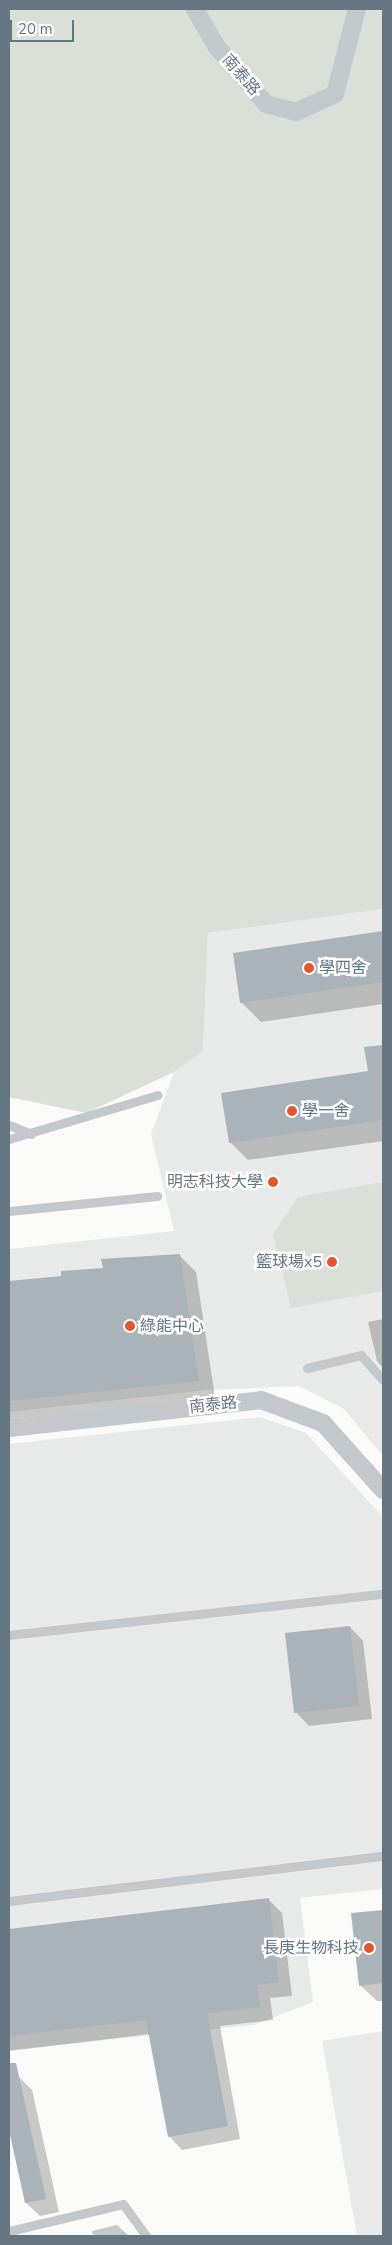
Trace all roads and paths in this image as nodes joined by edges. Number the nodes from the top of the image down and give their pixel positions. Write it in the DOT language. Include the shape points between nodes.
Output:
graph roads {
  1 [pos="195,9"];
  2 [pos="357,9"];
  3 [pos="158,1095"];
  4 [pos="9,1125"];
  5 [pos="31,1134"];
  6 [pos="9,1138"];
  7 [pos="157,1196"];
  8 [pos="9,1211"];
  9 [pos="307,1368"];
  10 [pos="383,1380"];
  11 [pos="9,1428"];
  12 [pos="383,1490"];
  13 [pos="383,1594"];
  14 [pos="9,1635"];
  15 [pos="383,1856"];
  16 [pos="9,1901"];
  17 [pos="9,2231"];
  18 [pos="146,2236"];
  1 -- 2 [label="street, 南泰路" via="216,46 266,104 296,112 335,94"];
  3 -- 5 [label="lane"];
  4 -- 5 [label="lane"];
  5 -- 6 [label="lane"];
  7 -- 8 [label="lane"];
  9 -- 10 [label="lane" via="361,1355"];
  11 -- 12 [label="street, 南泰路" via="261,1400 323,1423"];
  13 -- 14 [label="lane"];
  15 -- 16 [label="lane"];
  17 -- 18 [label="lane" via="122,2204"];
}
